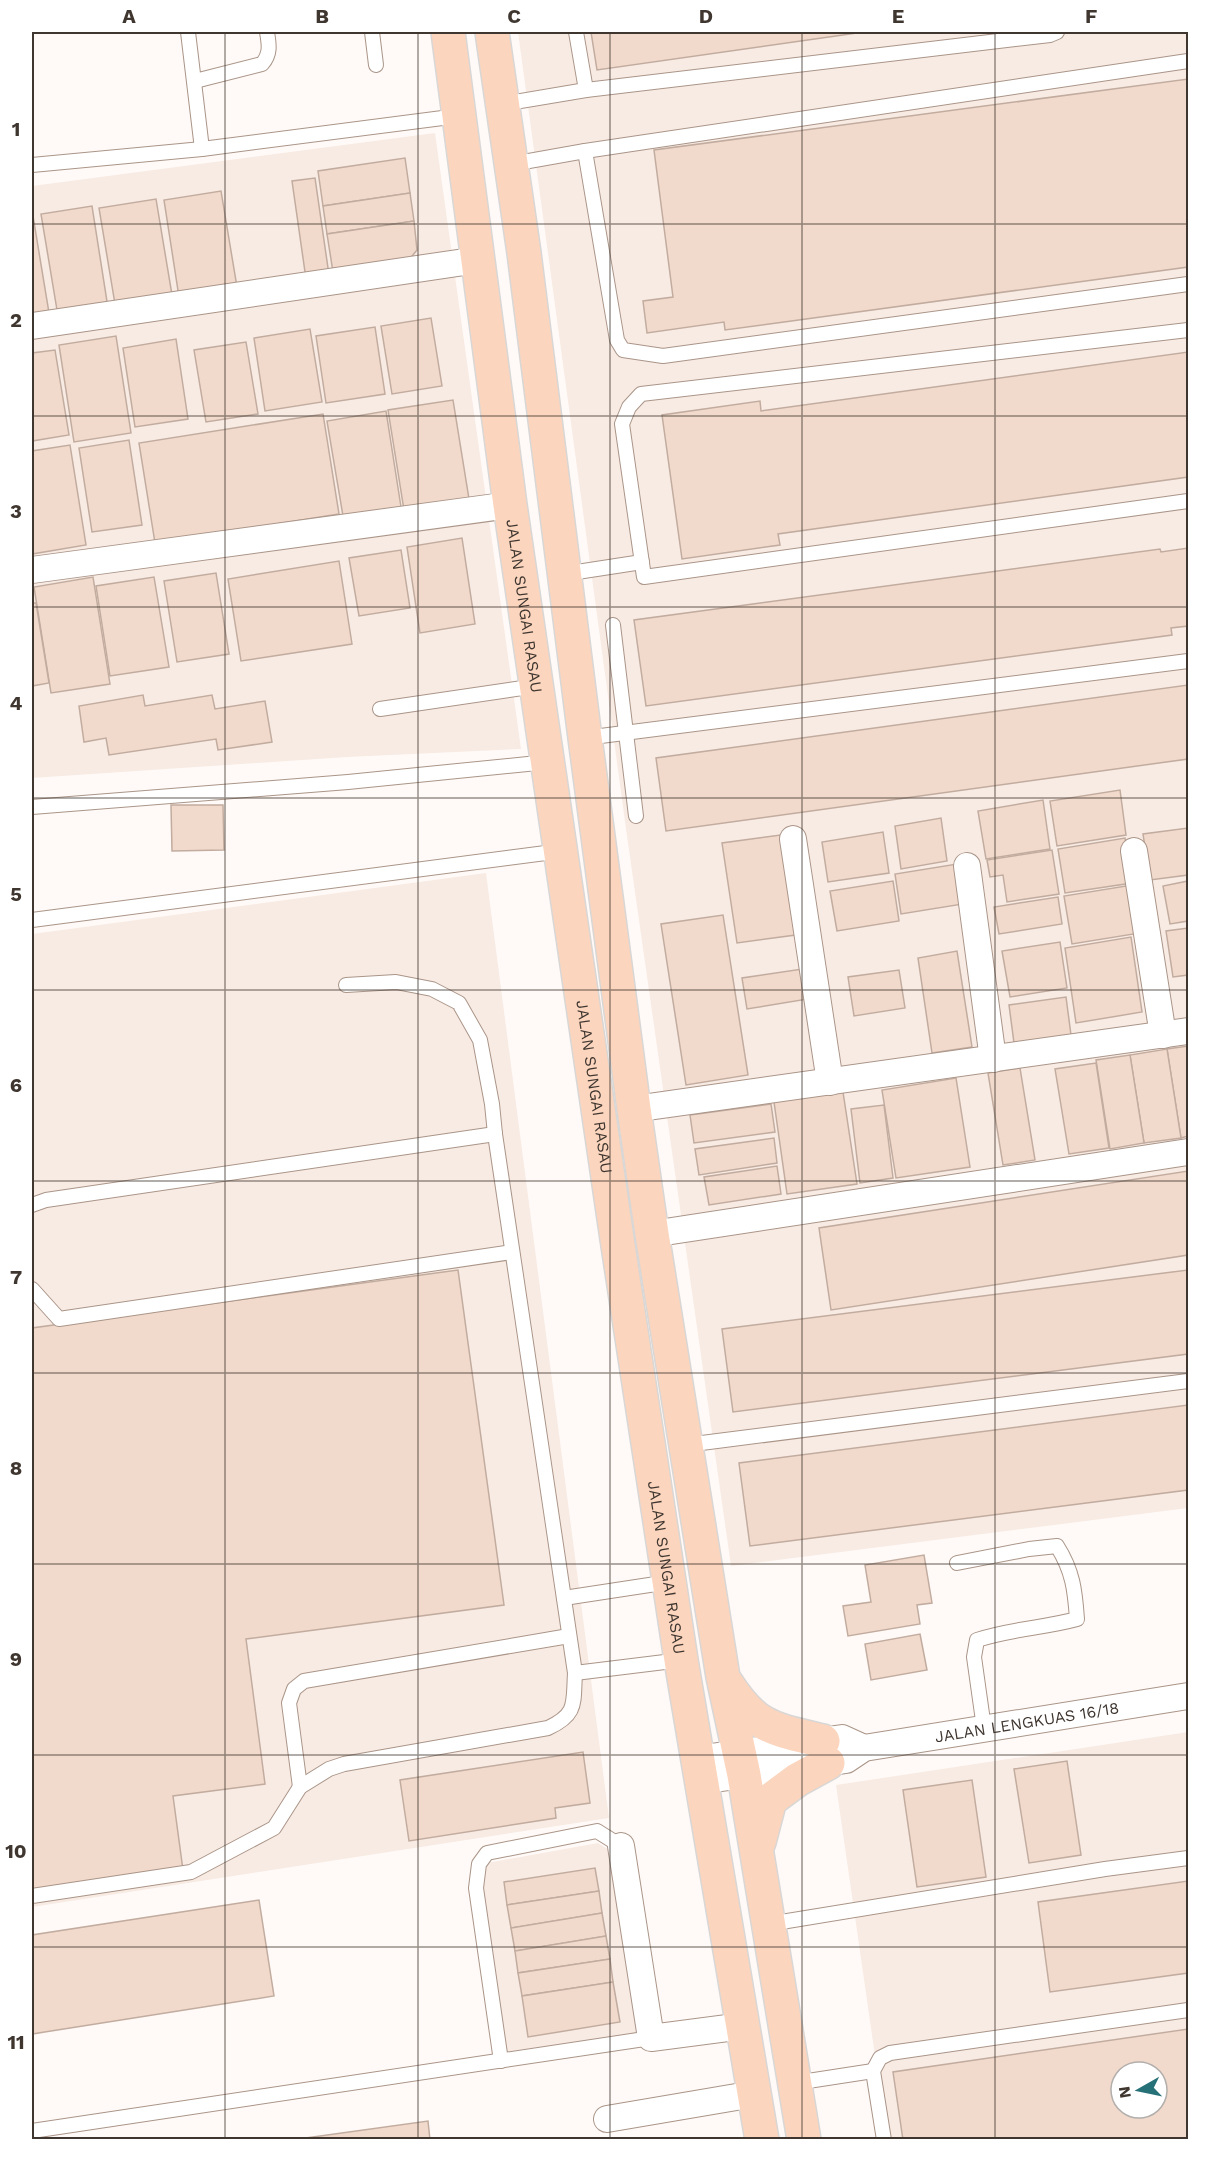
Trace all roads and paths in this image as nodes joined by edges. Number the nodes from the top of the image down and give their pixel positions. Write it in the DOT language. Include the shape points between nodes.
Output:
graph roads {
  1 [pos="188,32"];
  2 [pos="267,32"];
  3 [pos="372,32"];
  4 [pos="448,32"];
  5 [pos="492,32"];
  6 [pos="576,32"];
  7 [pos="1058,32"];
  8 [pos="1015,35"];
  9 [pos="1188,61"];
  10 [pos="376,65"];
  11 [pos="195,81"];
  12 [pos="586,90"];
  13 [pos="503,104"];
  14 [pos="458,116"];
  15 [pos="202,149"];
  16 [pos="585,151"];
  17 [pos="512,164"];
  18 [pos="32,165"];
  19 [pos="477,260"];
  20 [pos="1188,284"];
  21 [pos="32,326"];
  22 [pos="1188,330"];
  23 [pos="1188,501"];
  24 [pos="510,505"];
  25 [pos="642,562"];
  26 [pos="32,570"];
  27 [pos="564,574"];
  28 [pos="614,625"];
  29 [pos="1188,661"];
  30 [pos="536,686"];
  31 [pos="380,709"];
  32 [pos="626,734"];
  33 [pos="585,738"];
  34 [pos="547,762"];
  35 [pos="32,807"];
  36 [pos="636,816"];
  37 [pos="793,839"];
  38 [pos="561,851"];
  39 [pos="1134,851"];
  40 [pos="967,866"];
  41 [pos="32,921"];
  42 [pos="346,985"];
  43 [pos="1188,1032"];
  44 [pos="1163,1035"];
  45 [pos="993,1059"];
  46 [pos="830,1082"];
  47 [pos="634,1109"];
  48 [pos="495,1134"];
  49 [pos="1188,1152"];
  50 [pos="32,1205"];
  51 [pos="652,1234"];
  52 [pos="512,1252"];
  53 [pos="32,1289"];
  54 [pos="1188,1381"];
  55 [pos="686,1445"];
  56 [pos="957,1563"];
  57 [pos="669,1582"];
  58 [pos="564,1598"];
  59 [pos="569,1636"];
  60 [pos="681,1660"];
  61 [pos="575,1673"];
  62 [pos="723,1677"];
  63 [pos="1188,1695"];
  64 [pos="984,1728"];
  65 [pos="825,1752"];
  66 [pos="741,1764"];
  67 [pos="699,1770"];
  68 [pos="300,1787"];
  69 [pos="621,1845"];
  70 [pos="1188,1858"];
  71 [pos="762,1885"];
  72 [pos="32,1896"];
  73 [pos="768,1924"];
  74 [pos="1188,2010"];
  75 [pos="743,2026"];
  76 [pos="651,2038"];
  77 [pos="501,2061"];
  78 [pos="873,2071"];
  79 [pos="795,2083"];
  80 [pos="754,2094"];
  81 [pos="607,2119"];
  82 [pos="32,2131"];
  83 [pos="762,2139"];
  84 [pos="804,2139"];
  85 [pos="884,2139"];
  1 -- 11 [label="lane"];
  2 -- 11 [label="lane" via="269,48 262,64"];
  3 -- 10 [label="lane"];
  4 -- 14 [label="main road, JALAN SUNGAI RASAU"];
  5 -- 13 [label="main road"];
  6 -- 12 [label="lane"];
  7 -- 8 [label="lane"];
  8 -- 12 [label="lane"];
  9 -- 16 [label="lane"];
  11 -- 15 [label="lane"];
  12 -- 13 [label="lane"];
  13 -- 17 [label="main road"];
  14 -- 15 [label="lane"];
  14 -- 19 [label="main road, JALAN SUNGAI RASAU"];
  15 -- 18 [label="lane"];
  16 -- 17 [label="lane"];
  16 -- 20 [label="lane" via="616,340 624,350 640,354 663,356"];
  17 -- 27 [label="main road"];
  19 -- 21 [label="street"];
  19 -- 24 [label="main road, JALAN SUNGAI RASAU"];
  22 -- 25 [label="lane" via="641,394 629,407 622,424"];
  23 -- 25 [label="lane" via="644,577"];
  24 -- 26 [label="street"];
  24 -- 30 [label="main road, JALAN SUNGAI RASAU"];
  25 -- 27 [label="lane"];
  27 -- 33 [label="main road"];
  28 -- 32 [label="lane"];
  29 -- 32 [label="lane"];
  30 -- 31 [label="lane"];
  30 -- 34 [label="main road, JALAN SUNGAI RASAU"];
  32 -- 33 [label="lane"];
  32 -- 36 [label="lane"];
  33 -- 47 [label="main road"];
  34 -- 35 [label="lane"];
  34 -- 38 [label="main road, JALAN SUNGAI RASAU"];
  37 -- 46 [label="street"];
  38 -- 41 [label="lane"];
  38 -- 57 [label="main road, JALAN SUNGAI RASAU"];
  39 -- 44 [label="street"];
  40 -- 45 [label="street"];
  42 -- 48 [label="lane" via="396,982 432,989 459,1003 480,1040"];
  43 -- 44 [label="street"];
  44 -- 45 [label="street"];
  45 -- 46 [label="street"];
  46 -- 47 [label="street"];
  47 -- 51 [label="main road"];
  48 -- 50 [label="lane"];
  48 -- 52 [label="lane"];
  49 -- 51 [label="street"];
  51 -- 55 [label="main road"];
  52 -- 53 [label="lane" via="59,1319"];
  52 -- 58 [label="lane"];
  54 -- 55 [label="lane"];
  55 -- 62 [label="main road"];
  56 -- 64 [label="lane" via="1057,1546 1067,1562 1075,1595 1077,1620 977,1640 974,1657"];
  57 -- 58 [label="lane"];
  57 -- 60 [label="main road, JALAN SUNGAI RASAU"];
  58 -- 59 [label="lane"];
  59 -- 61 [label="lane"];
  59 -- 68 [label="lane" via="304,1681 294,1689 289,1703"];
  60 -- 61 [label="lane"];
  60 -- 67 [label="main road, JALAN SUNGAI RASAU"];
  61 -- 68 [label="lane" via="572,1710 564,1721 548,1728 344,1764"];
  62 -- 65 [label="main road" via="738,1701 756,1719"];
  62 -- 66 [label="main road"];
  63 -- 64 [label="street, JALAN LENGKUAS 16/18"];
  64 -- 65 [label="street, JALAN LENGKUAS 16/18" via="864,1748 842,1738"];
  65 -- 66 [label="street, JALAN LENGKUAS 16/18"];
  65 -- 71 [label="main road" via="770,1800 759,1841"];
  66 -- 67 [label="street, JALAN LENGKUAS 16/18"];
  66 -- 71 [label="main road"];
  67 -- 75 [label="main road, JALAN SUNGAI RASAU"];
  68 -- 72 [label="lane" via="274,1828 191,1872"];
  69 -- 76 [label="street"];
  69 -- 77 [label="lane" via="597,1831 487,1853 479,1864 476,1888"];
  70 -- 73 [label="lane"];
  71 -- 73 [label="main road"];
  73 -- 79 [label="main road"];
  74 -- 78 [label="lane" via="890,2053 880,2058"];
  75 -- 76 [label="street"];
  75 -- 80 [label="main road, JALAN SUNGAI RASAU"];
  76 -- 77 [label="lane"];
  77 -- 82 [label="lane"];
  78 -- 79 [label="lane"];
  78 -- 85 [label="lane"];
  79 -- 84 [label="main road"];
  80 -- 81 [label="street"];
  80 -- 83 [label="main road, JALAN SUNGAI RASAU"];
}
